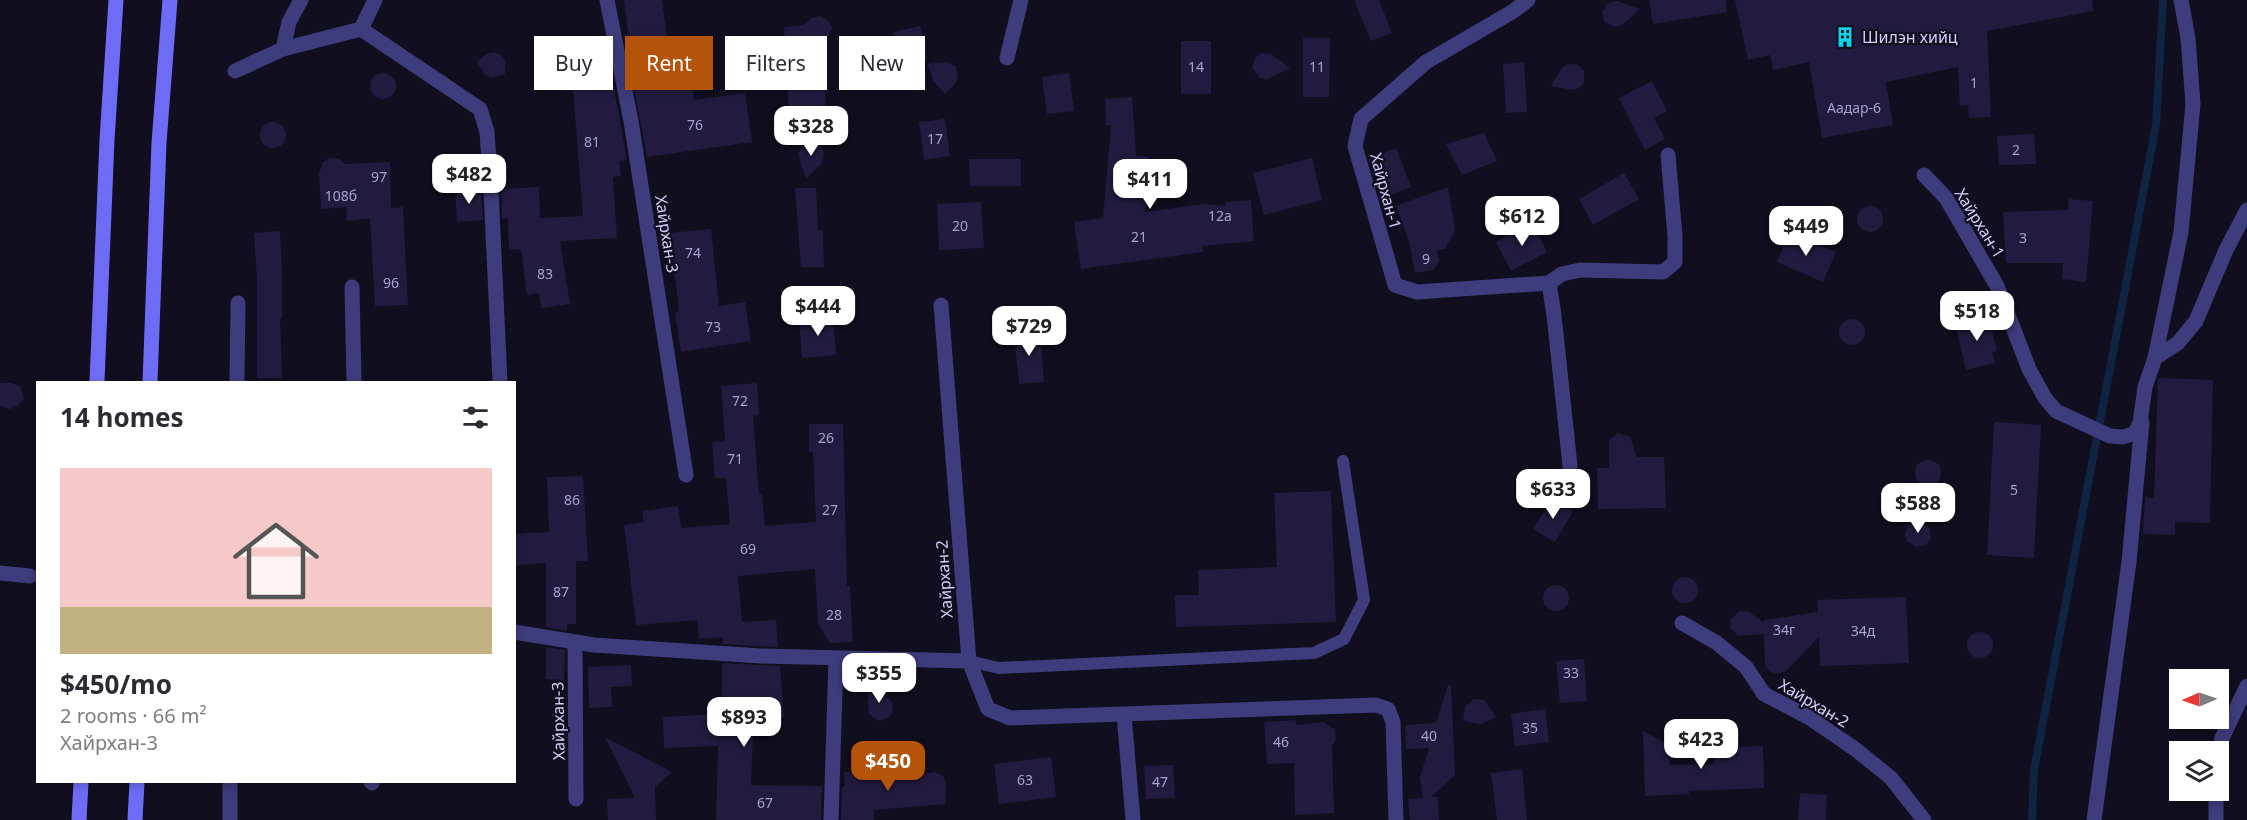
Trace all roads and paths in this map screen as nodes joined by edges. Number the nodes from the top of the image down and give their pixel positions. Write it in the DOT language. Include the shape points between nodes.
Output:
graph roads {
  1 [pos="116,0"];
  2 [pos="170,0"];
  3 [pos="301,0"];
  4 [pos="375,0"];
  5 [pos="607,0"];
  6 [pos="1021,0"];
  7 [pos="1528,0"];
  8 [pos="2181,0"];
  9 [pos="361,28"];
  10 [pos="282,49"];
  11 [pos="1007,58"];
  12 [pos="235,72"];
  13 [pos="1668,155"];
  14 [pos="1924,175"];
  15 [pos="2247,210"];
  16 [pos="1549,283"];
  17 [pos="352,286"];
  18 [pos="238,303"];
  19 [pos="941,306"];
  20 [pos="2155,358"];
  21 [pos="97,381"];
  22 [pos="150,381"];
  23 [pos="237,381"];
  24 [pos="354,381"];
  25 [pos="500,381"];
  26 [pos="2145,387"];
  27 [pos="1343,461"];
  28 [pos="1570,466"];
  29 [pos="686,474"];
  30 [pos="0,573"];
  31 [pos="30,576"];
  32 [pos="1682,623"];
  33 [pos="516,632"];
  34 [pos="575,642"];
  35 [pos="836,659"];
  36 [pos="969,662"];
  37 [pos="2247,686"];
  38 [pos="1124,715"];
  39 [pos="2222,741"];
  40 [pos="81,783"];
  41 [pos="136,783"];
  42 [pos="230,783"];
  43 [pos="576,799"];
  44 [pos="2216,801"];
  45 [pos="79,820"];
  46 [pos="135,820"];
  47 [pos="230,820"];
  48 [pos="831,820"];
  49 [pos="1133,820"];
  50 [pos="1396,820"];
  51 [pos="1923,820"];
  52 [pos="2094,820"];
  53 [pos="2216,820"];
  1 -- 21 [label="main road"];
  2 -- 22 [label="main road" via="159,143"];
  3 -- 10 [label="street" via="289,22"];
  4 -- 9 [label="street"];
  5 -- 29 [label="street, Хайрхан-3" via="632,121"];
  6 -- 11 [label="street"];
  7 -- 16 [label="street, Хайрхан-1" via="1426,62 1361,119 1355,146 1395,285 1417,292"];
  8 -- 20 [label="street" via="2193,104 2181,232"];
  9 -- 10 [label="street"];
  9 -- 25 [label="street" via="480,109 487,132"];
  10 -- 12 [label="street"];
  13 -- 16 [label="street, Хайрхан-1" via="1675,262 1663,272 1580,270 1562,274"];
  14 -- 26 [label="street, Хайрхан-1" via="1946,198 1997,286 2029,369 2056,411 2110,436 2123,437 2135,433 2140,423"];
  15 -- 20 [label="street" via="2196,321 2178,343"];
  16 -- 28 [label="street"];
  17 -- 24 [label="street"];
  18 -- 23 [label="street"];
  19 -- 36 [label="street, Хайрхан-2"];
  20 -- 26 [label="street"];
  26 -- 52 [label="street" via="2129,562"];
  27 -- 36 [label="lane" via="1364,600 1344,639 1314,653 999,668"];
  30 -- 31 [label="street"];
  32 -- 51 [label="street, Хайрхан-2" via="1717,643 1746,667 1764,694 1810,718 1891,778"];
  33 -- 34 [label="street"];
  34 -- 35 [label="street"];
  34 -- 43 [label="street, Хайрхан-3"];
  35 -- 36 [label="street"];
  35 -- 48 [label="street"];
  36 -- 38 [label="street, Хайрхан-2" via="988,709 1010,718"];
  37 -- 39 [label="street"];
  38 -- 49 [label="street"];
  38 -- 50 [label="street, Хайрхан-2" via="1376,705 1388,709 1393,722"];
  40 -- 45 [label="main road"];
  41 -- 46 [label="main road"];
  42 -- 47 [label="street"];
  44 -- 53 [label="street"];
}
